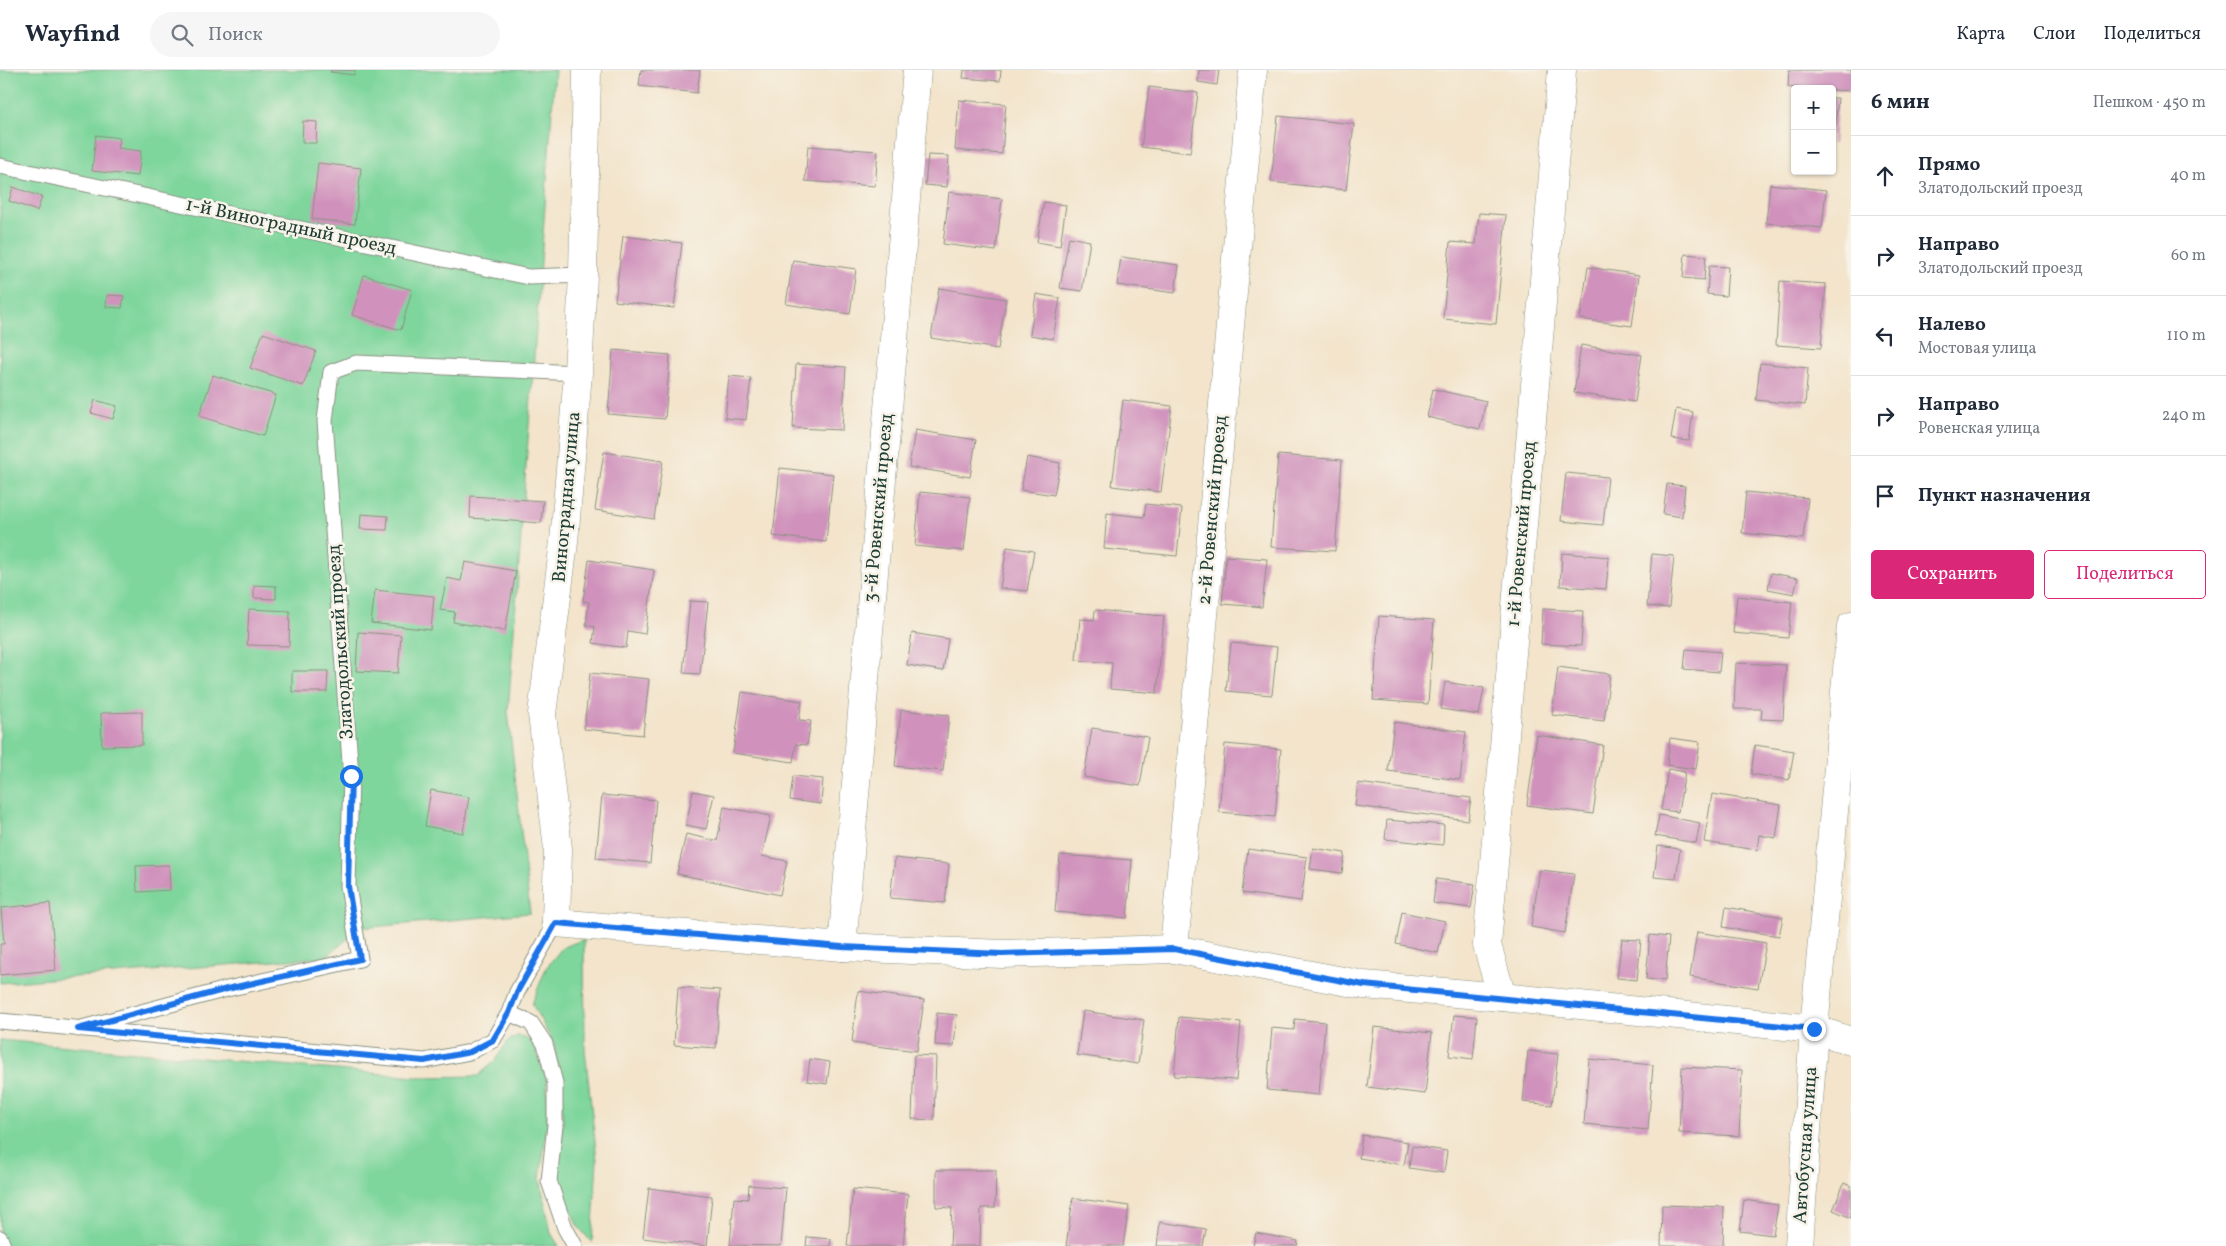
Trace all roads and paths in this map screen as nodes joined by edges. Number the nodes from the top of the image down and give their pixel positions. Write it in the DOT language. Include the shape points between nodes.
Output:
graph roads {
  1 [pos="587,70"];
  2 [pos="917,70"];
  3 [pos="1252,70"];
  4 [pos="1562,70"];
  5 [pos="0,166"];
  6 [pos="583,275"];
  7 [pos="578,373"];
  8 [pos="1851,626"];
  9 [pos="556,923"];
  10 [pos="842,947"];
  11 [pos="1174,949"];
  12 [pos="1502,997"];
  13 [pos="509,1013"];
  14 [pos="0,1022"];
  15 [pos="78,1029"];
  16 [pos="1814,1029"];
  17 [pos="1851,1041"];
  18 [pos="0,1238"];
  19 [pos="3,1246"];
  20 [pos="575,1246"];
  21 [pos="1799,1246"];
  1 -- 6 [label="street, Виноградная улица"];
  2 -- 10 [label="street, 3-й Ровенский проезд"];
  3 -- 11 [label="street, 2-й Ровенский проезд"];
  4 -- 12 [label="street, 1-й Ровенский проезд" via="1487,945"];
  5 -- 6 [label="lane, 1-й Виноградный проезд" via="529,278"];
  6 -- 7 [label="street, Виноградная улица"];
  7 -- 9 [label="street, Виноградная улица" via="564,542 542,714 558,849"];
  7 -- 15 [label="lane, Златодольский проезд" via="356,363 331,372 325,421 351,776 348,886 360,959 227,989"];
  8 -- 16 [label="street, Автобусная улица"];
  9 -- 10 [label="street"];
  9 -- 13 [label="lane" via="517,992"];
  10 -- 11 [label="street" via="1002,954"];
  11 -- 12 [label="street" via="1364,985"];
  12 -- 16 [label="street"];
  13 -- 15 [label="lane" via="493,1040 470,1052 424,1061"];
  13 -- 20 [label="lane" via="531,1023 544,1044 555,1083 555,1125 549,1181 565,1228"];
  14 -- 15 [label="lane"];
  16 -- 17 [label="street"];
  16 -- 21 [label="street, Автобусная улица"];
  18 -- 19 [label="lane"];
}
